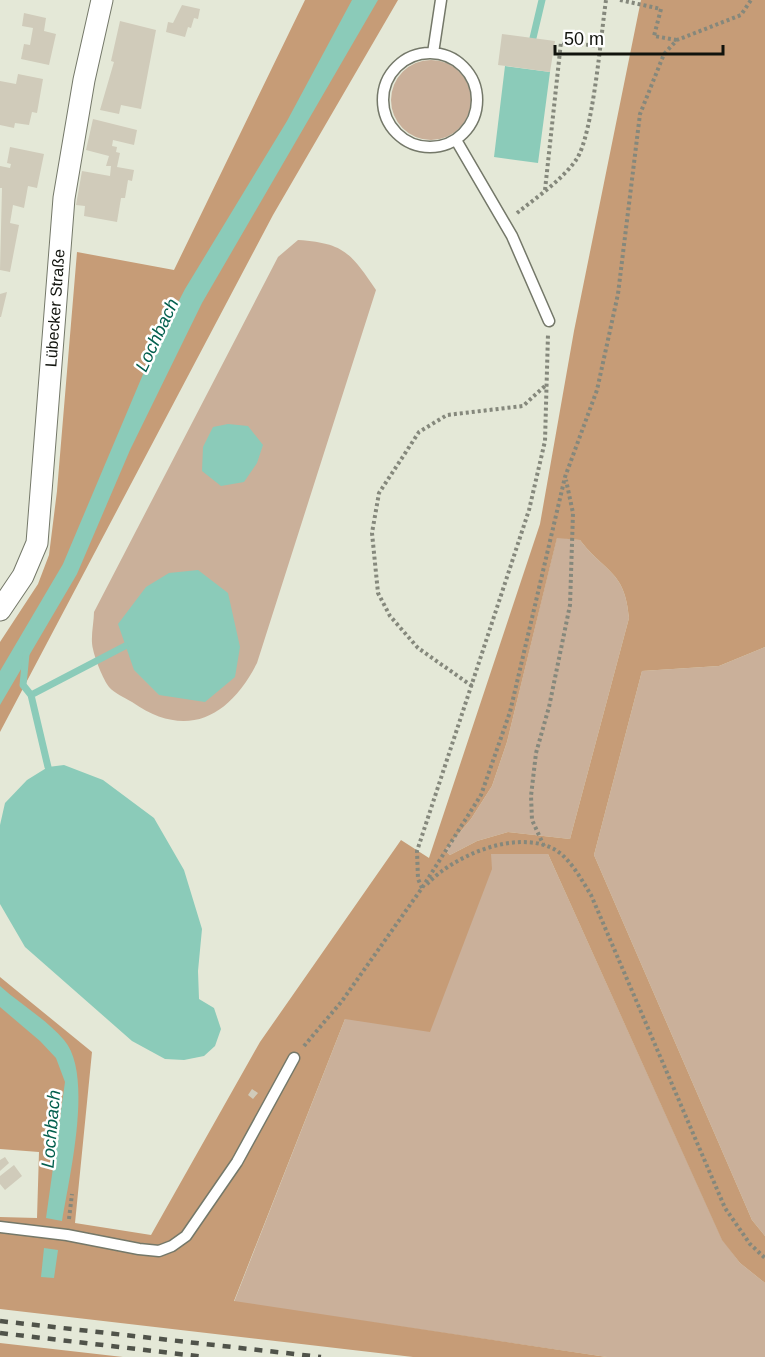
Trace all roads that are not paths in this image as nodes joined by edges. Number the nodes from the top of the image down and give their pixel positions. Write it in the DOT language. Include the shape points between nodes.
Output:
graph roads {
  1 [pos="102,0"];
  2 [pos="441,0"];
  3 [pos="433,53"];
  4 [pos="456,140"];
  5 [pos="549,321"];
  6 [pos="0,610"];
  7 [pos="294,1058"];
  8 [pos="0,1227"];
  1 -- 6 [label="street, Lübecker Straße" via="64,198 37,543 23,576"];
  2 -- 3 [label="lane"];
  3 -- 4 [label="lane" via="460,64 476,88 474,117"];
  3 -- 4 [label="lane" via="418,54 394,70 383,97 385,112 391,125 413,144 435,146"];
  4 -- 5 [label="lane" via="504,222"];
  7 -- 8 [label="lane" via="237,1162 186,1236 159,1251"];
}
